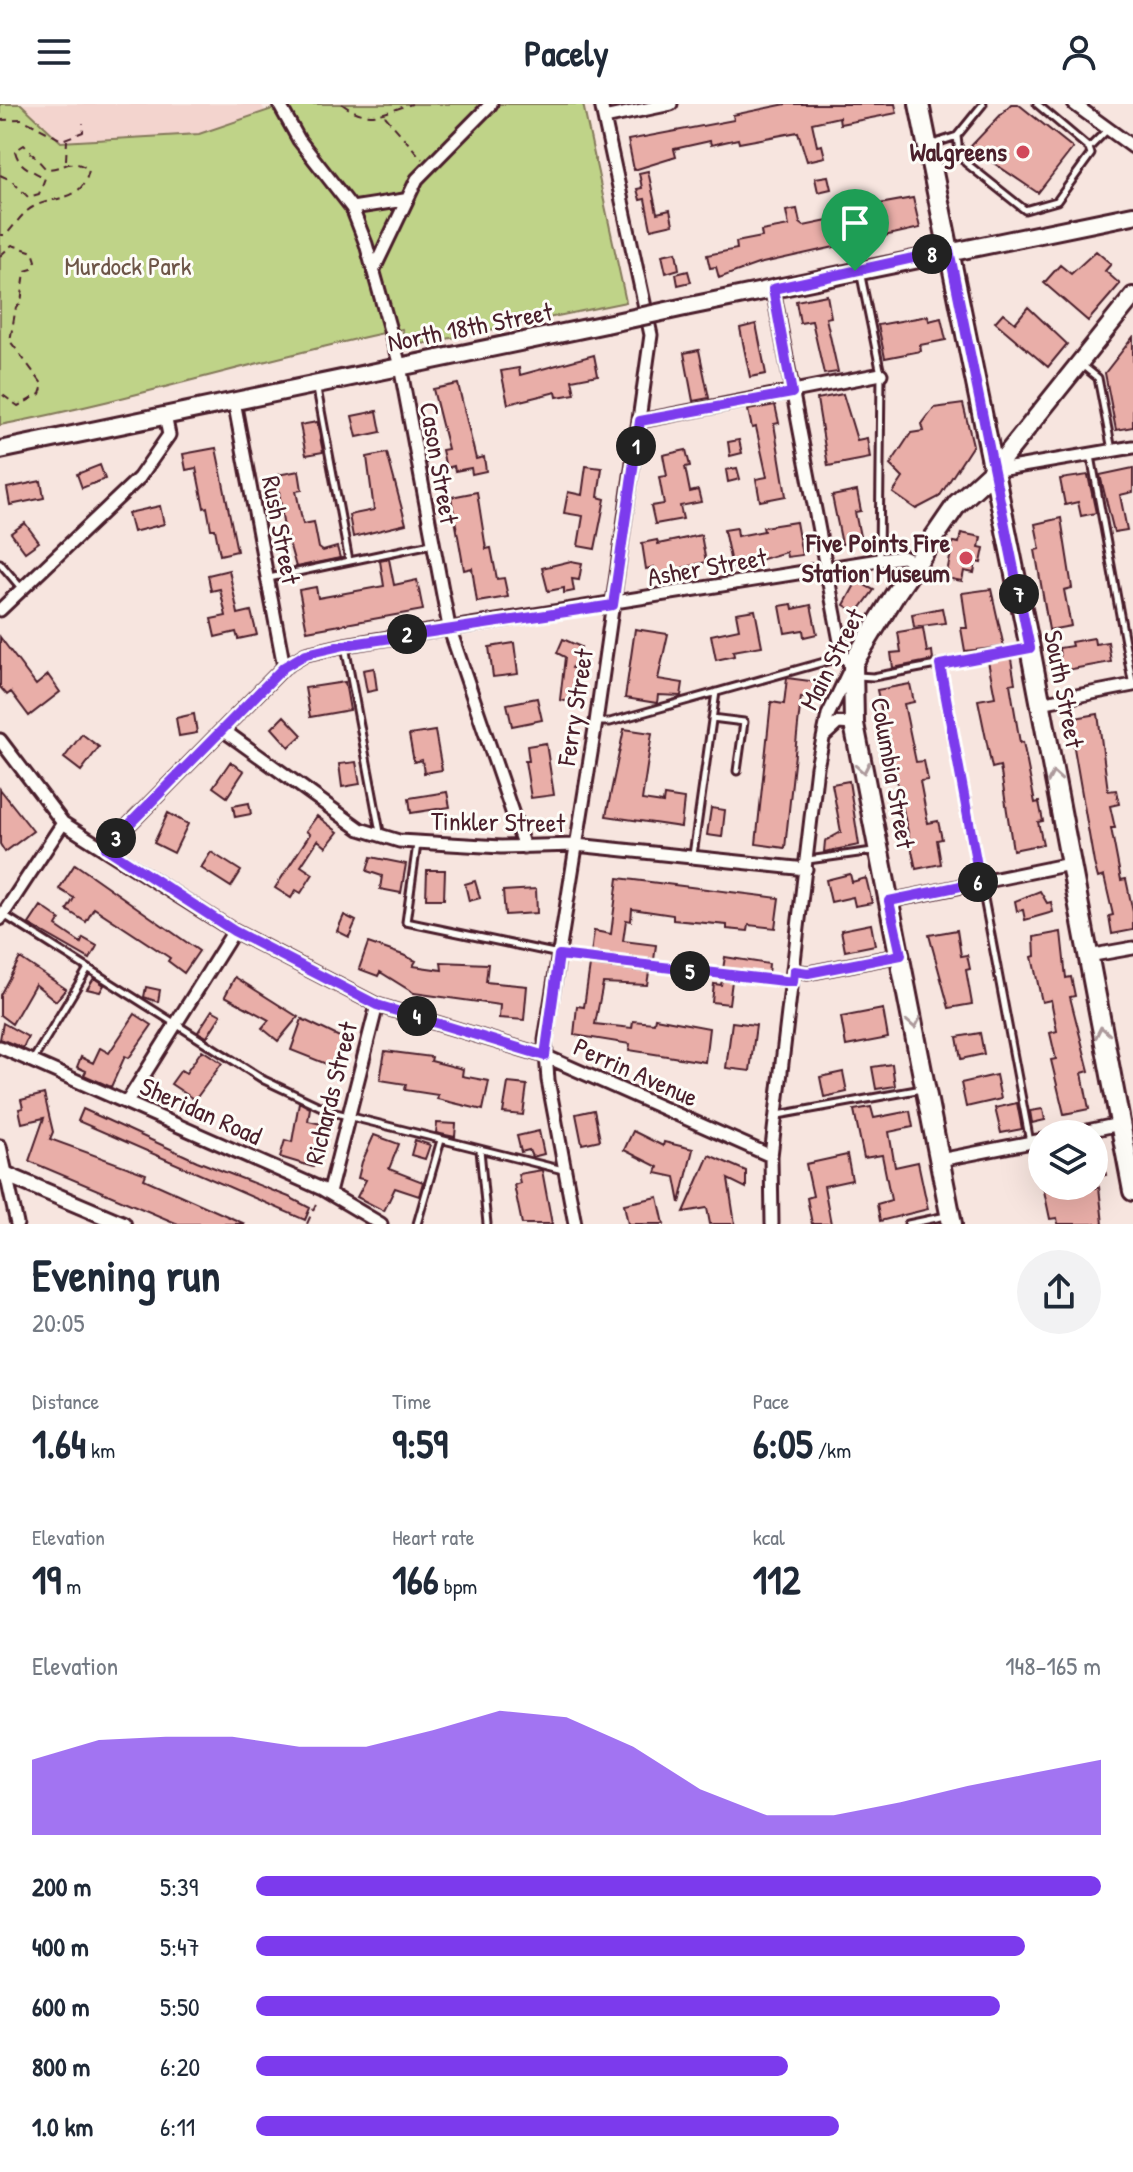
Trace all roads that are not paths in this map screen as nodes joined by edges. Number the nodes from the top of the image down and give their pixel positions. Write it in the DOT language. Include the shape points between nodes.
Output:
graph roads {
  1 [pos="279,104"];
  2 [pos="491,104"];
  3 [pos="601,104"];
  4 [pos="671,104"];
  5 [pos="919,104"];
  6 [pos="983,104"];
  7 [pos="1037,104"];
  8 [pos="1074,104"];
  9 [pos="604,118"];
  10 [pos="1108,129"];
  11 [pos="957,136"];
  12 [pos="928,145"];
  13 [pos="1133,146"];
  14 [pos="1089,148"];
  15 [pos="404,200"];
  16 [pos="352,208"];
  17 [pos="1131,217"];
  18 [pos="949,250"];
  19 [pos="374,269"];
  20 [pos="861,276"];
  21 [pos="773,289"];
  22 [pos="1133,296"];
  23 [pos="1080,364"];
  24 [pos="400,366"];
  25 [pos="881,374"];
  26 [pos="316,384"];
  27 [pos="792,393"];
  28 [pos="234,401"];
  29 [pos="165,415"];
  30 [pos="640,421"];
  31 [pos="1133,447"];
  32 [pos="0,450"];
  33 [pos="1112,451"];
  34 [pos="1091,455"];
  35 [pos="993,471"];
  36 [pos="431,544"];
  37 [pos="879,560"];
  38 [pos="349,561"];
  39 [pos="0,563"];
  40 [pos="917,563"];
  41 [pos="826,569"];
  42 [pos="269,578"];
  43 [pos="22,589"];
  44 [pos="613,605"];
  45 [pos="0,610"];
  46 [pos="449,627"];
  47 [pos="345,645"];
  48 [pos="1030,648"];
  49 [pos="850,665"];
  50 [pos="940,665"];
  51 [pos="284,667"];
  52 [pos="1133,686"];
  53 [pos="716,692"];
  54 [pos="1040,703"];
  55 [pos="712,718"];
  56 [pos="596,722"];
  57 [pos="854,724"];
  58 [pos="223,730"];
  59 [pos="824,736"];
  60 [pos="0,740"];
  61 [pos="737,771"];
  62 [pos="63,823"];
  63 [pos="381,837"];
  64 [pos="417,842"];
  65 [pos="576,845"];
  66 [pos="524,847"];
  67 [pos="106,848"];
  68 [pos="879,850"];
  69 [pos="693,856"];
  70 [pos="806,864"];
  71 [pos="1070,864"];
  72 [pos="980,882"];
  73 [pos="889,901"];
  74 [pos="1,915"];
  75 [pos="234,931"];
  76 [pos="1133,948"];
  77 [pos="559,955"];
  78 [pos="901,955"];
  79 [pos="1088,956"];
  80 [pos="87,970"];
  81 [pos="794,977"];
  82 [pos="377,1005"];
  83 [pos="176,1023"];
  84 [pos="0,1047"];
  85 [pos="545,1056"];
  86 [pos="33,1060"];
  87 [pos="926,1088"];
  88 [pos="127,1102"];
  89 [pos="349,1115"];
  90 [pos="778,1115"];
  91 [pos="1031,1120"];
  92 [pos="1120,1124"];
  93 [pos="1108,1127"];
  94 [pos="441,1140"];
  95 [pos="1028,1144"];
  96 [pos="0,1146"];
  97 [pos="480,1150"];
  98 [pos="771,1156"];
  99 [pos="940,1160"];
  100 [pos="564,1170"];
  101 [pos="3,1173"];
  102 [pos="325,1191"];
  103 [pos="1133,1191"];
  104 [pos="951,1220"];
  105 [pos="116,1222"];
  106 [pos="17,1224"];
  107 [pos="381,1224"];
  108 [pos="417,1224"];
  109 [pos="487,1224"];
  110 [pos="575,1224"];
  111 [pos="772,1224"];
  112 [pos="908,1224"];
  1 -- 16 [label="street, Cason Street" via="299,140"];
  2 -- 15 [label="street" via="428,165"];
  3 -- 9 [label="street, Ferry Street"];
  4 -- 9 [label="street"];
  5 -- 12 [label="main road, South Street"];
  6 -- 11 [label="lane"];
  7 -- 14 [label="lane"];
  8 -- 10 [label="street"];
  9 -- 30 [label="street, Ferry Street" via="651,335"];
  10 -- 13 [label="street"];
  10 -- 14 [label="lane"];
  11 -- 12 [label="lane"];
  11 -- 14 [label="lane" via="966,163 1025,210 1057,201 1089,161"];
  12 -- 18 [label="main road, South Street"];
  15 -- 16 [label="street"];
  15 -- 19 [label="street"];
  16 -- 19 [label="street, Cason Street"];
  17 -- 18 [label="main road, North 18th Street"];
  18 -- 21 [label="main road, North 18th Street"];
  18 -- 35 [label="main road, South Street"];
  19 -- 24 [label="street, Cason Street"];
  20 -- 25 [label="lane"];
  21 -- 24 [label="main road, North 18th Street, bridge"];
  21 -- 27 [label="street, Columbia Street"];
  22 -- 23 [label="main road, Main Street"];
  23 -- 33 [label="lane" via="1098,378"];
  23 -- 35 [label="main road, Main Street"];
  24 -- 26 [label="main road, North 18th Street"];
  24 -- 36 [label="street, Cason Street"];
  25 -- 27 [label="street"];
  25 -- 37 [label="lane"];
  26 -- 28 [label="main road, North 18th Street"];
  26 -- 38 [label="lane"];
  27 -- 30 [label="street"];
  27 -- 41 [label="street, Columbia Street"];
  28 -- 29 [label="main road, North 18th Street"];
  28 -- 42 [label="street, Rush Street"];
  29 -- 32 [label="main road, North 18th Street"];
  29 -- 43 [label="street" via="169,435 139,478"];
  30 -- 44 [label="street, Ferry Street"];
  31 -- 33 [label="street"];
  33 -- 34 [label="street"];
  34 -- 35 [label="street"];
  34 -- 52 [label="lane"];
  35 -- 40 [label="main road, Main Street" via="957,504"];
  35 -- 48 [label="main road, South Street"];
  36 -- 38 [label="lane"];
  36 -- 46 [label="street, Cason Street"];
  37 -- 40 [label="street, Asher Street" via="903,557"];
  37 -- 41 [label="street, Asher Street"];
  38 -- 42 [label="lane"];
  39 -- 43 [label="lane"];
  40 -- 49 [label="main road, Main Street"];
  41 -- 44 [label="street, Asher Street"];
  41 -- 49 [label="street, Columbia Street"];
  42 -- 51 [label="street, Rush Street"];
  43 -- 45 [label="street"];
  44 -- 46 [label="street, Asher Street"];
  44 -- 56 [label="street, Ferry Street"];
  46 -- 47 [label="street, Asher Street"];
  46 -- 66 [label="street, Cason Street"];
  47 -- 51 [label="street, Asher Street" via="306,654"];
  47 -- 63 [label="lane"];
  48 -- 50 [label="lane"];
  48 -- 54 [label="main road, South Street"];
  49 -- 50 [label="lane" via="873,677"];
  49 -- 53 [label="lane"];
  49 -- 57 [label="main road, Columbia Street"];
  49 -- 59 [label="street, Main Street"];
  50 -- 72 [label="lane"];
  51 -- 58 [label="street, Asher Street"];
  52 -- 54 [label="street"];
  53 -- 55 [label="lane"];
  53 -- 56 [label="lane"];
  71 -- 54 [label="main road, South Street, one-way"];
  55 -- 61 [label="lane" via="744,722"];
  55 -- 69 [label="lane"];
  56 -- 65 [label="street, Ferry Street"];
  57 -- 59 [label="street" via="838,723"];
  57 -- 68 [label="main road, Columbia Street, one-way"];
  58 -- 63 [label="street, Tinkler Street" via="360,829"];
  58 -- 67 [label="street, Asher Street"];
  59 -- 70 [label="street, Main Street"];
  60 -- 62 [label="street, Perrin Avenue"];
  62 -- 67 [label="street, Perrin Avenue"];
  62 -- 74 [label="street"];
  63 -- 64 [label="street, Tinkler Street"];
  64 -- 66 [label="street, Tinkler Street"];
  64 -- 77 [label="lane" via="406,922"];
  65 -- 66 [label="street, Tinkler Street"];
  65 -- 69 [label="street, Tinkler Street"];
  65 -- 77 [label="street, Ferry Street"];
  67 -- 75 [label="street, Perrin Avenue"];
  68 -- 70 [label="lane"];
  68 -- 73 [label="main road, Columbia Street"];
  69 -- 70 [label="street, Tinkler Street"];
  70 -- 81 [label="street, Main Street"];
  71 -- 72 [label="street"];
  71 -- 79 [label="main road, South Street"];
  72 -- 73 [label="street"];
  72 -- 91 [label="lane"];
  73 -- 78 [label="main road, Columbia Street"];
  74 -- 80 [label="lane"];
  75 -- 82 [label="street, Perrin Avenue"];
  75 -- 83 [label="street"];
  76 -- 79 [label="street"];
  77 -- 81 [label="lane"];
  77 -- 85 [label="street, Ferry Street"];
  78 -- 81 [label="street"];
  78 -- 87 [label="main road, Columbia Street, one-way"];
  92 -- 79 [label="main road, South Street, one-way"];
  80 -- 83 [label="lane"];
  80 -- 86 [label="lane"];
  81 -- 90 [label="street, Main Street"];
  82 -- 85 [label="street, Perrin Avenue"];
  82 -- 89 [label="street, Richards Street"];
  83 -- 88 [label="street"];
  83 -- 89 [label="lane" via="264,1080"];
  84 -- 86 [label="street, Sheridan Road"];
  85 -- 98 [label="street, Perrin Avenue"];
  85 -- 100 [label="street, Ferry Street"];
  86 -- 88 [label="street, Sheridan Road"];
  87 -- 90 [label="lane"];
  87 -- 99 [label="main road, Columbia Street"];
  88 -- 102 [label="street, Sheridan Road"];
  89 -- 94 [label="lane"];
  89 -- 102 [label="street, Richards Street"];
  90 -- 98 [label="street, Main Street"];
  92 -- 93 [label="street"];
  92 -- 103 [label="main road, South Street"];
  94 -- 97 [label="lane"];
  94 -- 108 [label="lane"];
  95 -- 99 [label="street"];
  96 -- 101 [label="street"];
  97 -- 100 [label="lane"];
  97 -- 109 [label="lane"];
  98 -- 111 [label="street, Main Street"];
  99 -- 104 [label="main road, Columbia Street"];
  100 -- 110 [label="street, Ferry Street"];
  101 -- 105 [label="street"];
  101 -- 106 [label="street"];
  102 -- 107 [label="street, Sheridan Road"];
  104 -- 112 [label="lane"];
}
